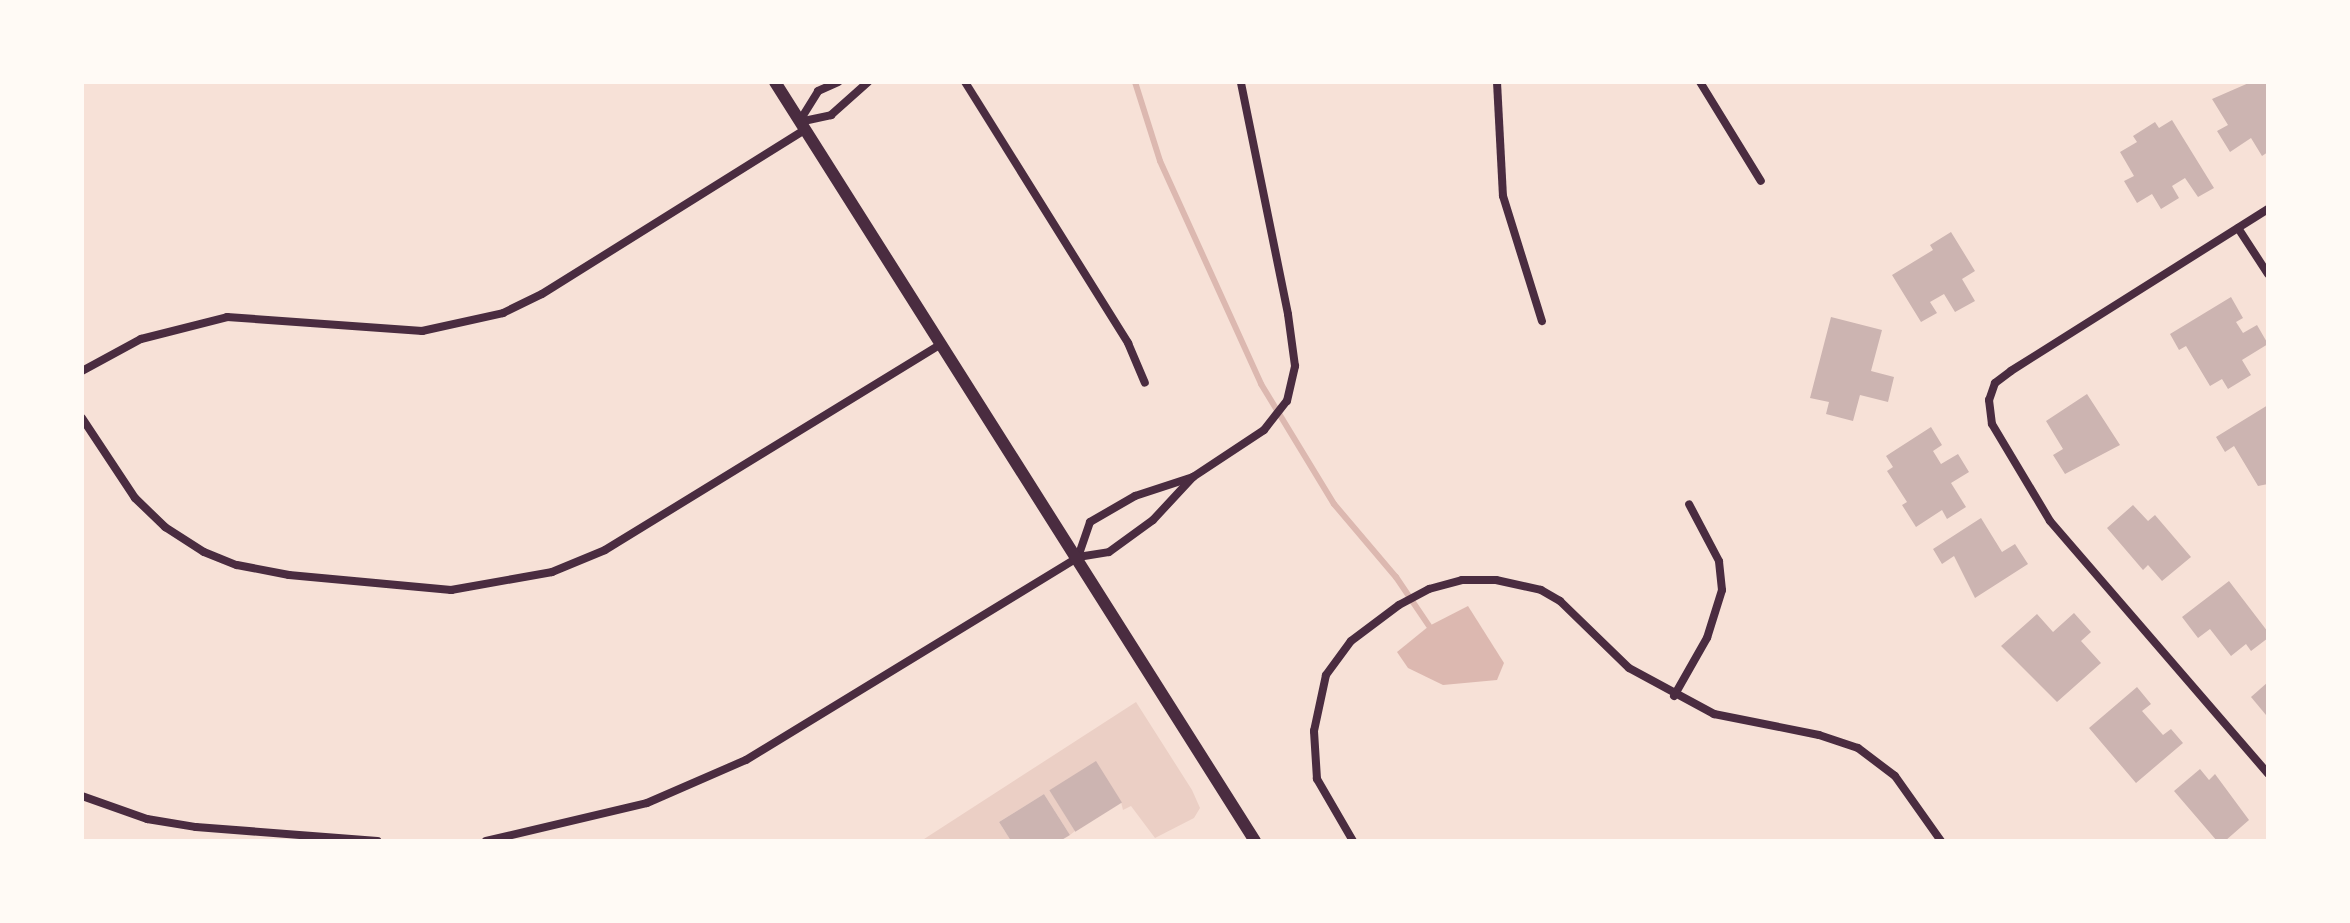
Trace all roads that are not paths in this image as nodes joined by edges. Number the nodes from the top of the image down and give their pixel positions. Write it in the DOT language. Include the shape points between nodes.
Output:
graph roads {
  1 [pos="775,82"];
  2 [pos="838,82"];
  3 [pos="868,82"];
  4 [pos="965,82"];
  5 [pos="1241,82"];
  6 [pos="1497,82"];
  7 [pos="1700,82"];
  8 [pos="802,126"];
  9 [pos="1761,181"];
  10 [pos="2268,209"];
  11 [pos="2238,228"];
  12 [pos="2268,274"];
  13 [pos="1542,321"];
  14 [pos="941,344"];
  15 [pos="82,371"];
  16 [pos="1145,383"];
  17 [pos="82,418"];
  18 [pos="1193,477"];
  19 [pos="1689,504"];
  20 [pos="1078,557"];
  21 [pos="1674,696"];
  22 [pos="2268,774"];
  23 [pos="82,796"];
  24 [pos="377,841"];
  25 [pos="486,841"];
  26 [pos="1255,841"];
  27 [pos="1353,841"];
  28 [pos="1941,841"];
  1 -- 8 [label="street"];
  2 -- 8 [label="street" via="818,91"];
  3 -- 8 [label="street" via="831,115"];
  4 -- 16 [label="street" via="1128,343"];
  5 -- 18 [label="street" via="1295,366 1287,401 1264,430"];
  6 -- 13 [label="street" via="1503,196"];
  7 -- 9 [label="street"];
  8 -- 14 [label="street"];
  8 -- 15 [label="street" via="542,294 492,317 422,331 227,317 141,339"];
  10 -- 11 [label="street"];
  11 -- 12 [label="street"];
  11 -- 22 [label="street" via="2011,371 1995,383 1989,400 1992,424 2050,521"];
  14 -- 17 [label="street" via="605,550 552,572 451,590 289,575 204,552 165,527 135,498"];
  14 -- 20 [label="street"];
  18 -- 20 [label="street" via="1135,535 1109,552"];
  18 -- 20 [label="street" via="1135,496 1090,522"];
  19 -- 21 [label="street" via="1719,561 1722,590 1707,638"];
  20 -- 25 [label="street" via="746,760 647,803"];
  20 -- 26 [label="street"];
  21 -- 27 [label="street" via="1629,668 1560,601 1541,590 1496,580 1462,580 1429,589 1351,641 1326,675 1313,752 1326,801"];
  21 -- 28 [label="street" via="1736,721 1793,729 1858,748 1895,776"];
  23 -- 24 [label="street" via="147,819 196,827"];
}
